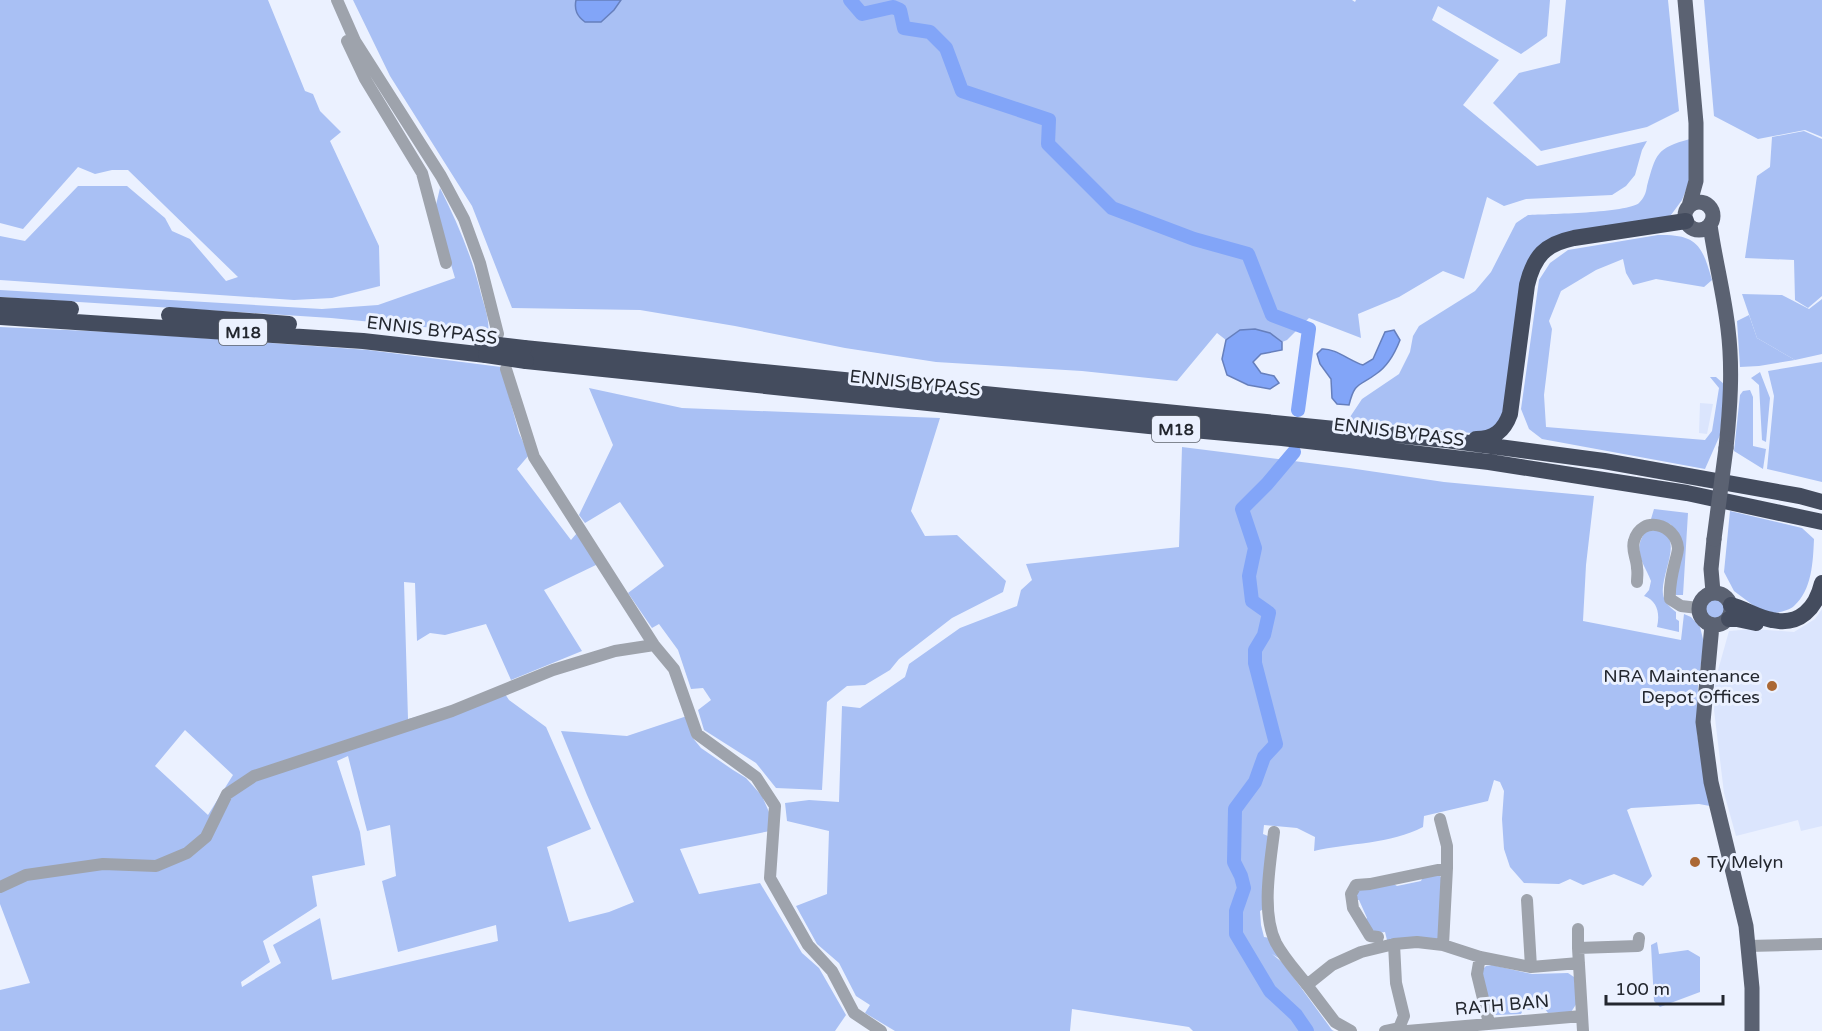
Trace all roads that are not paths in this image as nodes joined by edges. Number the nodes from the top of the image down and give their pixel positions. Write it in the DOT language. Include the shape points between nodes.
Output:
graph roads {
  1 [pos="338,0"];
  2 [pos="1686,0"];
  3 [pos="340,27"];
  4 [pos="370,76"];
  5 [pos="441,176"];
  6 [pos="425,184"];
  7 [pos="1697,217"];
  8 [pos="446,263"];
  9 [pos="0,305"];
  10 [pos="0,317"];
  11 [pos="498,333"];
  12 [pos="484,349"];
  13 [pos="525,355"];
  14 [pos="506,369"];
  15 [pos="1510,414"];
  16 [pos="1446,440"];
  17 [pos="1604,461"];
  18 [pos="1822,502"];
  19 [pos="1790,514"];
  20 [pos="1822,522"];
  21 [pos="1822,531"];
  22 [pos="1637,582"];
  23 [pos="1822,583"];
  24 [pos="1713,592"];
  25 [pos="1822,603"];
  26 [pos="1698,608"];
  27 [pos="1730,612"];
  28 [pos="1712,625"];
  29 [pos="654,645"];
  30 [pos="1440,819"];
  31 [pos="1274,832"];
  32 [pos="1447,868"];
  33 [pos="0,887"];
  34 [pos="1527,900"];
  35 [pos="1578,929"];
  36 [pos="1378,937"];
  37 [pos="1639,938"];
  38 [pos="1394,944"];
  39 [pos="1822,944"];
  40 [pos="1443,945"];
  41 [pos="1748,946"];
  42 [pos="1578,948"];
  43 [pos="1480,957"];
  44 [pos="1579,963"];
  45 [pos="1531,967"];
  46 [pos="1307,985"];
  47 [pos="1582,1016"];
  48 [pos="1489,1023"];
  49 [pos="1426,1030"];
  50 [pos="881,1031"];
  51 [pos="1351,1031"];
  52 [pos="1385,1031"];
  53 [pos="1407,1031"];
  54 [pos="1583,1031"];
  55 [pos="1752,1031"];
  1 -- 4 [label="street"];
  2 -- 7 [label="main road" via="1696,123"];
  3 -- 4 [label="street"];
  4 -- 5 [label="street"];
  4 -- 6 [label="street"];
  5 -- 6 [label="street"];
  5 -- 11 [label="street" via="464,219 480,263"];
  6 -- 8 [label="street"];
  7 -- 15 [label="highway" via="1566,240 1541,253 1527,285"];
  7 -- 24 [label="main road, bridge" via="1714,250 1731,370 1711,569"];
  9 -- 12 [label="highway, ENNIS BYPASS / M18" via="359,329"];
  10 -- 12 [label="highway, ENNIS BYPASS / M18"];
  12 -- 13 [label="highway, ENNIS BYPASS / M18, bridge"];
  13 -- 16 [label="highway, ENNIS BYPASS / M18"];
  13 -- 19 [label="highway, ENNIS BYPASS / M18" via="1489,462 1688,493"];
  14 -- 29 [label="street" via="534,458"];
  15 -- 16 [label="highway" via="1491,437"];
  15 -- 17 [label="highway" via="1515,432 1528,445"];
  16 -- 17 [label="highway, ENNIS BYPASS / M18"];
  17 -- 18 [label="highway, ENNIS BYPASS / M18"];
  19 -- 20 [label="highway, ENNIS BYPASS / M18"];
  19 -- 21 [label="highway"];
  22 -- 26 [label="street" via="1633,543 1653,523 1674,536 1678,549 1670,599 1681,606"];
  23 -- 27 [label="highway" via="1813,606 1791,621 1772,621 1747,609"];
  24 -- 26 [label="main road" via="1702,599"];
  24 -- 27 [label="main road" via="1726,596"];
  25 -- 27 [label="highway" via="1800,624 1784,628 1737,619"];
  26 -- 28 [label="main road" via="1705,622"];
  27 -- 28 [label="main road" via="1719,625"];
  28 -- 41 [label="main road" via="1703,722"];
  29 -- 33 [label="street" via="615,651 553,670 452,711 254,776 227,794 206,837 187,853 156,866 103,864 26,875"];
  29 -- 50 [label="street" via="674,669 697,734 756,777 775,806 770,878 808,945 832,971 854,1014"];
  30 -- 32 [label="street"];
  31 -- 46 [label="street" via="1269,875 1270,924 1276,943"];
  32 -- 36 [label="street" via="1356,885 1351,894 1353,908 1370,936"];
  32 -- 40 [label="street"];
  34 -- 45 [label="street"];
  35 -- 42 [label="street"];
  37 -- 42 [label="street" via="1638,946"];
  38 -- 40 [label="street"];
  38 -- 46 [label="street" via="1360,952 1332,965"];
  38 -- 52 [label="street" via="1396,983 1404,1016 1399,1028"];
  39 -- 41 [label="street"];
  40 -- 43 [label="street"];
  41 -- 55 [label="main road"];
  42 -- 44 [label="street"];
  43 -- 45 [label="street"];
  43 -- 48 [label="street" via="1477,974"];
  44 -- 45 [label="street"];
  44 -- 47 [label="street"];
  46 -- 51 [label="street" via="1335,1022"];
  47 -- 48 [label="street, RATH BAN"];
  47 -- 54 [label="street"];
  48 -- 49 [label="street, RATH BAN"];
  49 -- 53 [label="street, RATH BAN"];
}
